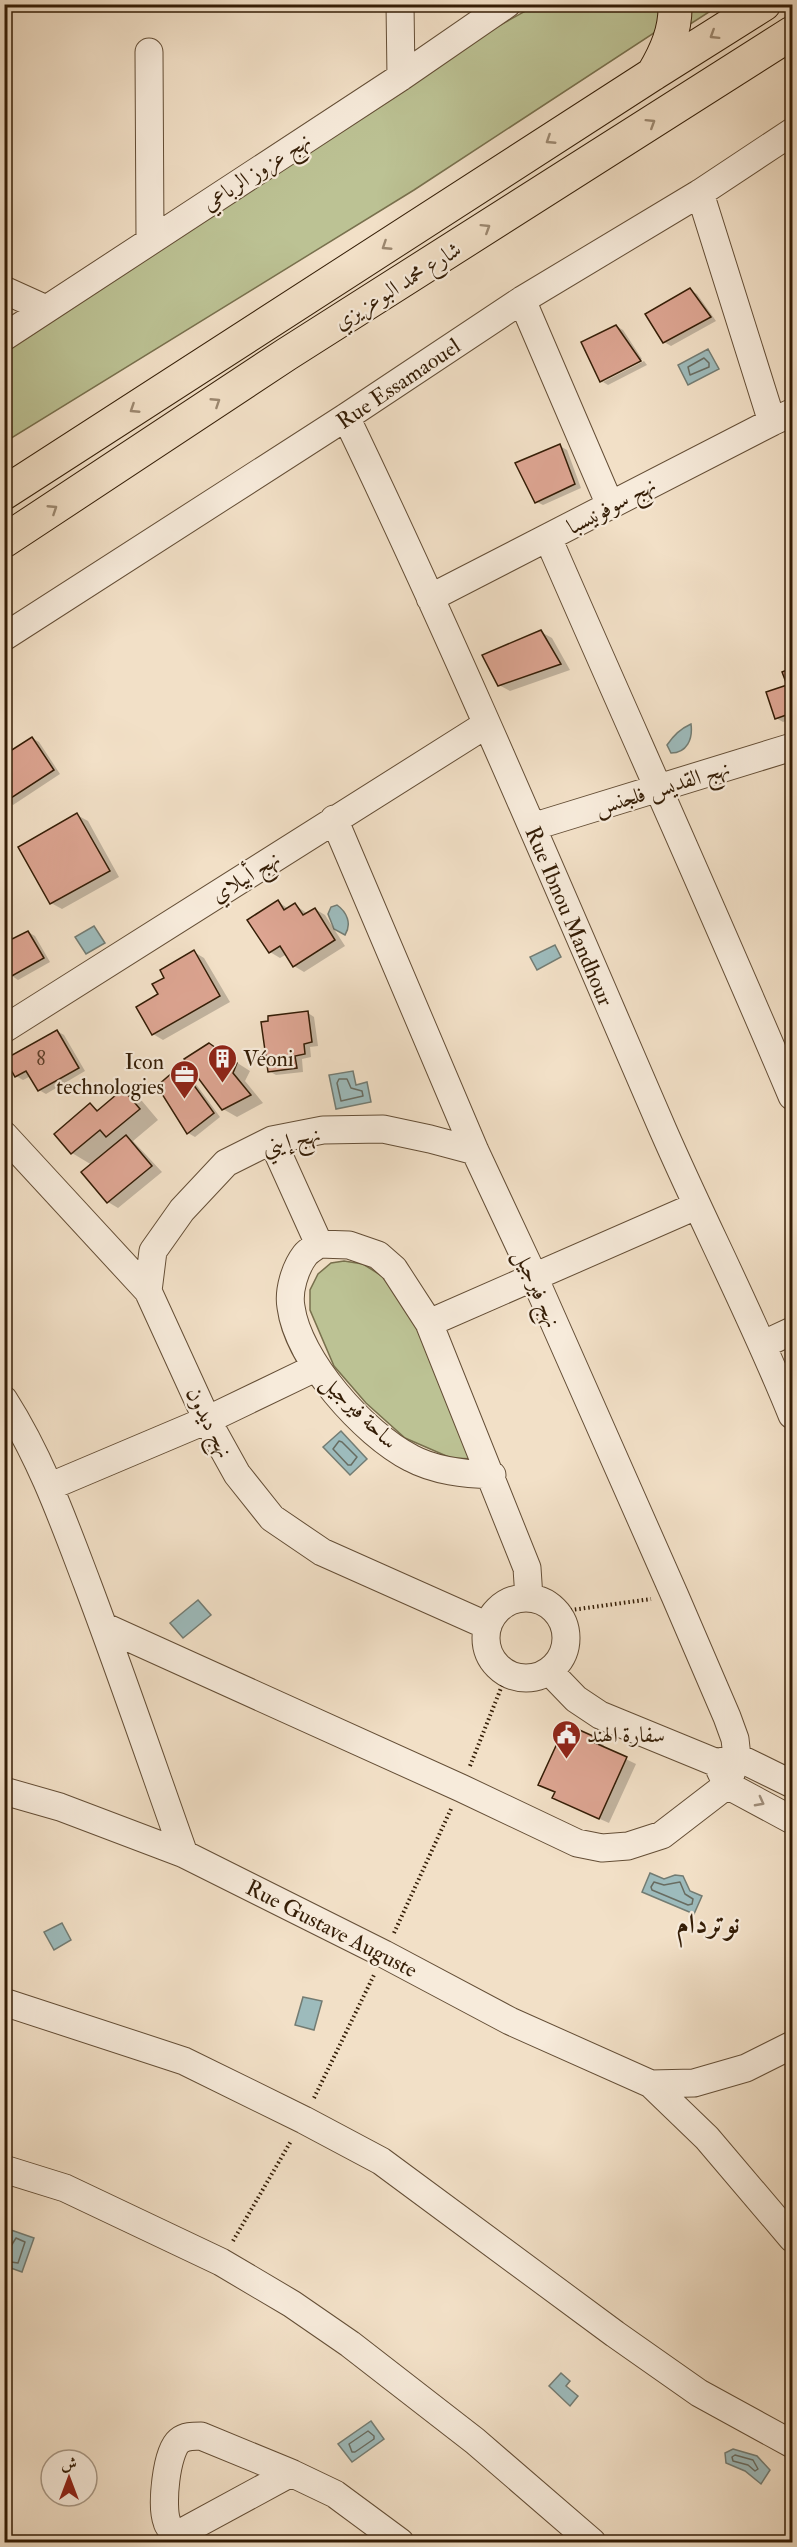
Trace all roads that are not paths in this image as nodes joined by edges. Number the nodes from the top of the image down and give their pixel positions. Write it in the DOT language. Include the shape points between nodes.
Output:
graph roads {
  1 [pos="400,4"];
  2 [pos="507,4"];
  3 [pos="675,4"];
  4 [pos="764,4"];
  5 [pos="786,39"];
  6 [pos="149,52"];
  7 [pos="653,74"];
  8 [pos="401,77"];
  9 [pos="792,132"];
  10 [pos="700,193"];
  11 [pos="150,239"];
  12 [pos="4,290"];
  13 [pos="522,300"];
  14 [pos="46,309"];
  15 [pos="4,337"];
  16 [pos="346,417"];
  17 [pos="785,417"];
  18 [pos="4,493"];
  19 [pos="610,504"];
  20 [pos="548,538"];
  21 [pos="4,541"];
  22 [pos="430,598"];
  23 [pos="4,637"];
  24 [pos="487,724"];
  25 [pos="792,747"];
  26 [pos="657,788"];
  27 [pos="334,819"];
  28 [pos="532,827"];
  29 [pos="4,1029"];
  30 [pos="792,1096"];
  31 [pos="4,1135"];
  32 [pos="272,1140"];
  33 [pos="475,1151"];
  34 [pos="696,1206"];
  35 [pos="319,1244"];
  36 [pos="534,1277"];
  37 [pos="148,1291"];
  38 [pos="429,1323"];
  39 [pos="792,1331"];
  40 [pos="764,1344"];
  41 [pos="315,1368"];
  42 [pos="4,1400"];
  43 [pos="792,1415"];
  44 [pos="207,1420"];
  45 [pos="492,1475"];
  46 [pos="51,1486"];
  47 [pos="529,1598"];
  48 [pos="103,1626"];
  49 [pos="488,1626"];
  50 [pos="549,1671"];
  51 [pos="727,1769"];
  52 [pos="792,1784"];
  53 [pos="4,1791"];
  54 [pos="792,1820"];
  55 [pos="184,1854"];
  56 [pos="4,2002"];
  57 [pos="792,2045"];
  58 [pos="651,2084"];
  59 [pos="4,2169"];
  60 [pos="792,2238"];
  61 [pos="792,2444"];
  62 [pos="291,2473"];
  63 [pos="400,2542"];
  64 [pos="592,2542"];
  1 -- 8 [label="street"];
  2 -- 8 [label="street, نهج عزوز الرباعي"];
  3 -- 7 [label="highway" via="669,44"];
  4 -- 7 [label="highway, شارع محمد البوعزيزي, one-way"];
  21 -- 5 [label="highway, شارع محمد البوعزيزي, one-way" via="287,354"];
  6 -- 11 [label="street"];
  7 -- 18 [label="highway, شارع محمد البوعزيزي, one-way"];
  8 -- 11 [label="street, نهج عزوز الرباعي"];
  9 -- 10 [label="street, Rue Essamaouel"];
  10 -- 13 [label="street, Rue Essamaouel"];
  10 -- 17 [label="street"];
  11 -- 14 [label="street, نهج عزوز الرباعي"];
  12 -- 14 [label="street"];
  13 -- 16 [label="street, Rue Essamaouel"];
  13 -- 19 [label="street"];
  14 -- 15 [label="street, نهج عزوز الرباعي"];
  16 -- 22 [label="street, Rue Ibnou Mandhour"];
  16 -- 23 [label="street, Rue Essamaouel"];
  17 -- 19 [label="street, نهج سوفونيسبا"];
  19 -- 20 [label="street, نهج سوفونيسبا"];
  20 -- 22 [label="street, نهج سوفونيسبا"];
  20 -- 26 [label="street"];
  22 -- 24 [label="street, Rue Ibnou Mandhour"];
  24 -- 27 [label="street, نهج أبيلاي"];
  24 -- 28 [label="street, Rue Ibnou Mandhour"];
  25 -- 26 [label="street, نهج القديس فلجنس"];
  26 -- 28 [label="street, نهج القديس فلجنس"];
  26 -- 30 [label="street"];
  27 -- 29 [label="street, نهج أبيلاي"];
  27 -- 33 [label="street, نهج فيرجيل"];
  28 -- 34 [label="street, Rue Ibnou Mandhour"];
  31 -- 37 [label="street, نهج ديدون"];
  32 -- 33 [label="street, نهج إيني" via="323,1130 383,1129"];
  32 -- 35 [label="street"];
  32 -- 37 [label="street, نهج إيني" via="226,1163 182,1210 153,1251"];
  33 -- 36 [label="street, نهج فيرجيل"];
  34 -- 36 [label="street"];
  34 -- 40 [label="street, Rue Ibnou Mandhour"];
  35 -- 38 [label="street" via="349,1245 378,1255 394,1269"];
  35 -- 41 [label="street, ساحة فيرجيل" via="305,1255 291,1286 291,1308"];
  36 -- 38 [label="street"];
  36 -- 51 [label="street, نهج فيرجيل" via="727,1717 735,1739"];
  37 -- 44 [label="street, نهج ديدون"];
  38 -- 45 [label="street"];
  39 -- 40 [label="street"];
  40 -- 43 [label="street, Rue Ibnou Mandhour"];
  41 -- 44 [label="street"];
  41 -- 45 [label="street, ساحة فيرجيل" via="379,1436 411,1458 447,1471"];
  42 -- 46 [label="street"];
  44 -- 46 [label="street"];
  44 -- 49 [label="street, نهج ديدون" via="237,1474 272,1518 322,1552"];
  45 -- 47 [label="street" via="527,1568"];
  46 -- 48 [label="street"];
  47 -- 49 [label="street" via="504,1605"];
  47 -- 50 [label="street" via="557,1612 564,1624 565,1650"];
  48 -- 51 [label="street" via="576,1843 602,1848 662,1835"];
  48 -- 55 [label="street"];
  49 -- 50 [label="street" via="486,1640 496,1665 507,1673 528,1678"];
  50 -- 51 [label="street" via="576,1699 600,1715"];
  51 -- 52 [label="street"];
  51 -- 54 [label="street, one-way"];
  53 -- 55 [label="street, Rue Gustave Auguste" via="60,1807"];
  55 -- 58 [label="street, Rue Gustave Auguste" via="510,2021"];
  56 -- 61 [label="street" via="184,2061 381,2161 699,2393"];
  57 -- 58 [label="street" via="746,2068 694,2083"];
  58 -- 60 [label="street" via="707,2138"];
  59 -- 64 [label="street" via="65,2188 221,2262 292,2304 475,2441"];
  62 -- 62 [label="street" via="184,2531 176,2532 166,2521 166,2481 172,2451 178,2441 188,2436 201,2436"];
  62 -- 63 [label="street" via="335,2494"];
}
